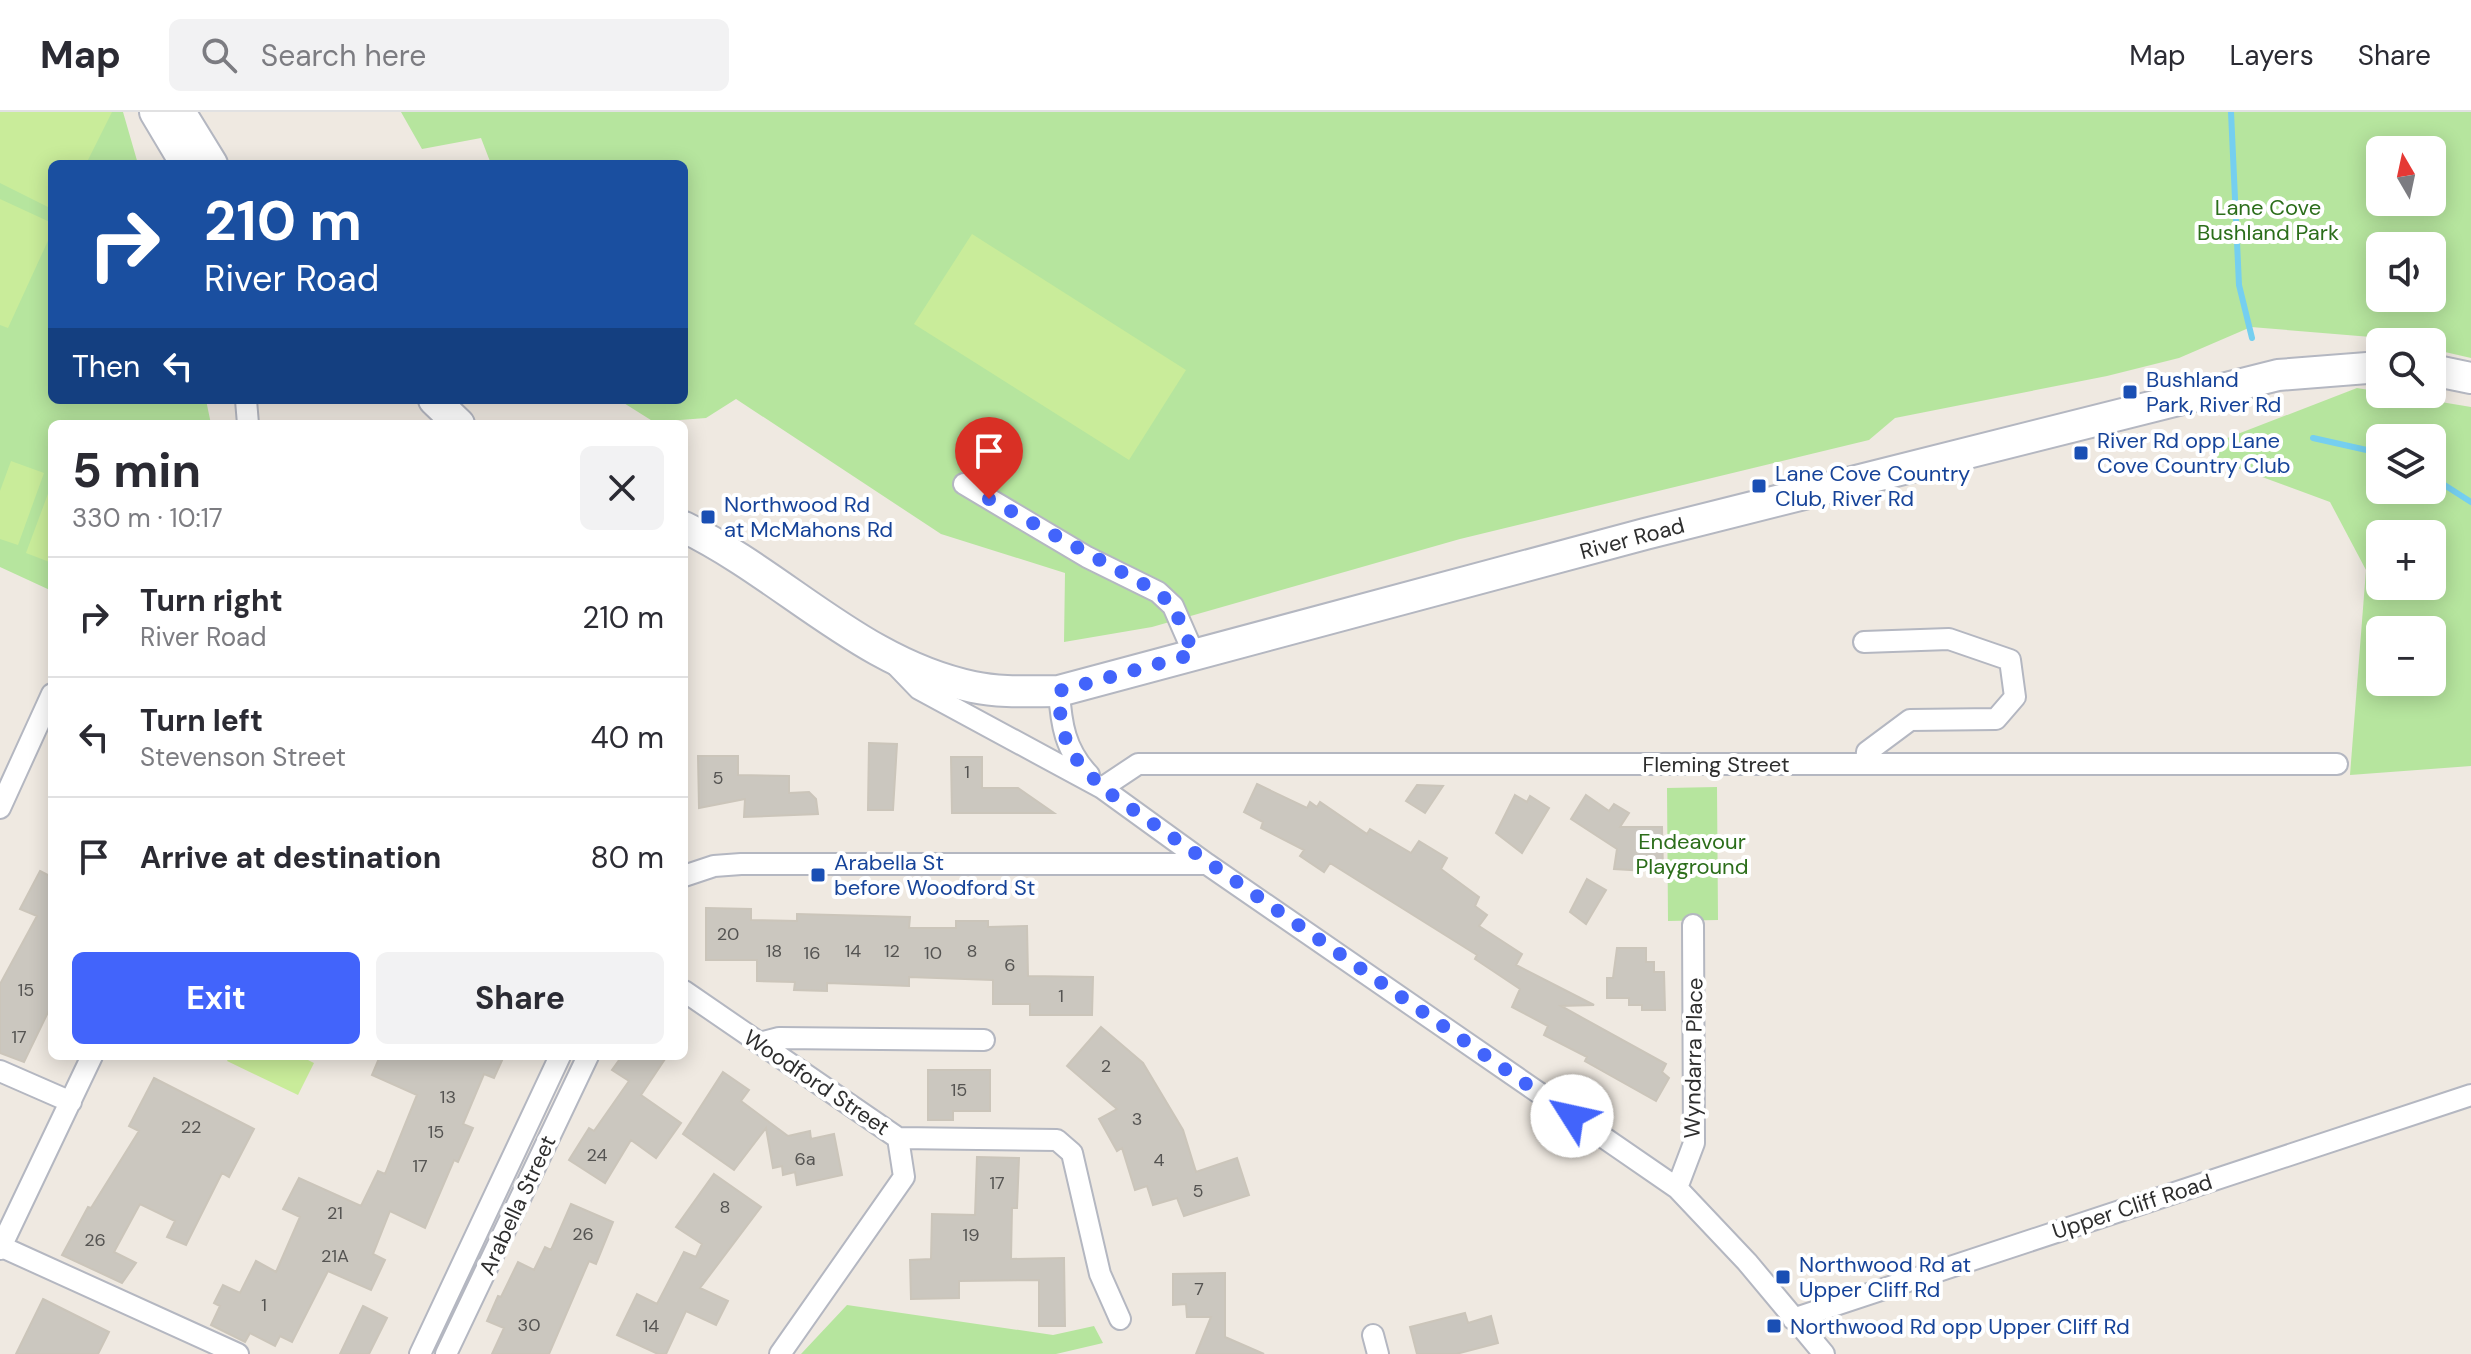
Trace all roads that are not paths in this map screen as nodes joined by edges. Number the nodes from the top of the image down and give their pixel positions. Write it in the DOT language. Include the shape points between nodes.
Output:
graph roads {
  1 [pos="155,112"];
  2 [pos="180,112"];
  3 [pos="184,160"];
  4 [pos="210,160"];
  5 [pos="2366,368"];
  6 [pos="2446,373"];
  7 [pos="2471,378"];
  8 [pos="438,404"];
  9 [pos="455,420"];
  10 [pos="964,484"];
  11 [pos="688,529"];
  12 [pos="1864,642"];
  13 [pos="1194,654"];
  14 [pos="889,657"];
  15 [pos="1059,691"];
  16 [pos="48,703"];
  17 [pos="1866,764"];
  18 [pos="2337,764"];
  19 [pos="1102,788"];
  20 [pos="0,808"];
  21 [pos="1207,864"];
  22 [pos="688,874"];
  23 [pos="1693,925"];
  24 [pos="688,994"];
  25 [pos="984,1040"];
  26 [pos="759,1043"];
  27 [pos="90,1060"];
  28 [pos="558,1060"];
  29 [pos="586,1060"];
  30 [pos="0,1071"];
  31 [pos="2471,1095"];
  32 [pos="71,1102"];
  33 [pos="898,1138"];
  34 [pos="1677,1188"];
  35 [pos="0,1247"];
  36 [pos="1120,1319"];
  37 [pos="1793,1319"];
  38 [pos="238,1354"];
  39 [pos="420,1354"];
  40 [pos="446,1354"];
  41 [pos="780,1354"];
  42 [pos="1824,1354"];
  1 -- 3 [label="main road"];
  2 -- 4 [label="main road"];
  5 -- 13 [label="main road, River Road" via="2278,375"];
  6 -- 7 [label="main road"];
  8 -- 9 [label="main road"];
  10 -- 13 [label="street" via="1158,592 1173,606"];
  11 -- 14 [label="main road, River Road"];
  12 -- 17 [label="street" via="1949,639 2010,660 2015,697 1996,719 1910,720 1867,752"];
  13 -- 15 [label="main road, River Road"];
  14 -- 15 [label="main road, River Road" via="974,687"];
  14 -- 19 [label="street" via="919,689"];
  15 -- 19 [label="street" via="1061,726 1071,753"];
  16 -- 20 [label="street"];
  17 -- 18 [label="street, Fleming Street"];
  17 -- 19 [label="street, Fleming Street" via="1138,764"];
  19 -- 21 [label="street"];
  21 -- 22 [label="street" via="741,864"];
  21 -- 34 [label="street"];
  23 -- 34 [label="street, Wyndarra Place" via="1694,1143"];
  24 -- 26 [label="street, Woodford Street"];
  25 -- 26 [label="street" via="779,1038"];
  26 -- 33 [label="street, Woodford Street"];
  27 -- 32 [label="street"];
  28 -- 39 [label="street, Arabella Street"];
  29 -- 40 [label="street, Arabella Street"];
  30 -- 32 [label="street"];
  31 -- 37 [label="street, Upper Cliff Road"];
  32 -- 35 [label="street"];
  33 -- 36 [label="street" via="1066,1144 1100,1274"];
  33 -- 41 [label="street, Woodford Street" via="904,1177"];
  34 -- 37 [label="street"];
  35 -- 38 [label="street"];
  37 -- 42 [label="street"];
}
